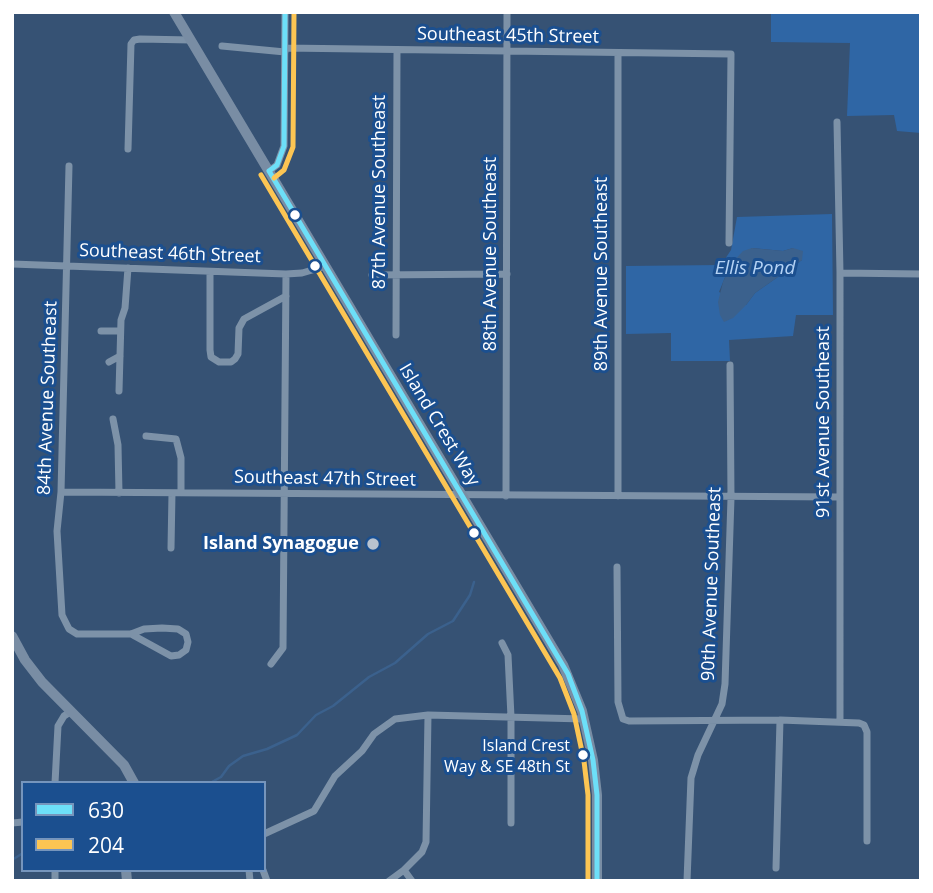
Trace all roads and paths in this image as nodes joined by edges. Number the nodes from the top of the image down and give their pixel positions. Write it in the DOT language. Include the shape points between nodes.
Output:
graph roads {
  1 [pos="174,12"];
  2 [pos="285,12"];
  3 [pos="507,12"];
  4 [pos="191,40"];
  5 [pos="222,46"];
  6 [pos="285,50"];
  7 [pos="397,50"];
  8 [pos="507,52"];
  9 [pos="618,53"];
  10 [pos="837,122"];
  11 [pos="128,149"];
  12 [pos="69,166"];
  13 [pos="269,171"];
  14 [pos="729,243"];
  15 [pos="12,264"];
  16 [pos="67,266"];
  17 [pos="326,266"];
  18 [pos="128,268"];
  19 [pos="209,272"];
  20 [pos="840,273"];
  21 [pos="286,274"];
  22 [pos="507,274"];
  23 [pos="921,274"];
  24 [pos="372,275"];
  25 [pos="396,275"];
  26 [pos="286,296"];
  27 [pos="100,331"];
  28 [pos="120,331"];
  29 [pos="396,335"];
  30 [pos="120,356"];
  31 [pos="109,362"];
  32 [pos="730,365"];
  33 [pos="119,391"];
  34 [pos="113,419"];
  35 [pos="146,436"];
  36 [pos="61,492"];
  37 [pos="119,493"];
  38 [pos="172,493"];
  39 [pos="181,493"];
  40 [pos="285,494"];
  41 [pos="463,496"];
  42 [pos="506,496"];
  43 [pos="618,496"];
  44 [pos="840,497"];
  45 [pos="730,498"];
  46 [pos="172,548"];
  47 [pos="617,567"];
  48 [pos="131,634"];
  49 [pos="12,636"];
  50 [pos="502,643"];
  51 [pos="271,664"];
  52 [pos="70,712"];
  53 [pos="428,715"];
  54 [pos="511,717"];
  55 [pos="584,719"];
  56 [pos="780,720"];
  57 [pos="715,721"];
  58 [pos="840,721"];
  59 [pos="55,781"];
  60 [pos="133,781"];
  61 [pos="511,823"];
  62 [pos="266,833"];
  63 [pos="867,841"];
  64 [pos="776,868"];
  65 [pos="404,870"];
  66 [pos="389,881"];
  67 [pos="412,881"];
  68 [pos="597,881"];
  69 [pos="687,881"];
  1 -- 4 [label="main road, Island Crest Way"];
  2 -- 6 [label="street"];
  3 -- 8 [label="street, 88th Avenue Southeast"];
  4 -- 11 [label="street" via="140,39 131,44"];
  4 -- 13 [label="main road, Island Crest Way"];
  5 -- 6 [label="street, Southeast 45th Street"];
  6 -- 7 [label="street, Southeast 45th Street"];
  6 -- 13 [label="street" via="284,146 277,165"];
  7 -- 8 [label="street, Southeast 45th Street"];
  7 -- 25 [label="street, 87th Avenue Southeast"];
  8 -- 9 [label="street, Southeast 45th Street"];
  8 -- 22 [label="street, 88th Avenue Southeast"];
  9 -- 14 [label="street, Southeast 45th Street" via="731,54"];
  9 -- 43 [label="street, 89th Avenue Southeast"];
  10 -- 20 [label="street, 91st Avenue Southeast"];
  12 -- 16 [label="street, 84th Avenue Southeast"];
  13 -- 17 [label="main road, Island Crest Way"];
  15 -- 16 [label="street, Southeast 46th Street"];
  16 -- 18 [label="street, Southeast 46th Street"];
  16 -- 36 [label="street, 84th Avenue Southeast"];
  17 -- 21 [label="street, Southeast 46th Street"];
  17 -- 41 [label="main road, Island Crest Way"];
  18 -- 19 [label="street, Southeast 46th Street"];
  18 -- 28 [label="street"];
  19 -- 21 [label="street, Southeast 46th Street"];
  19 -- 26 [label="street" via="211,357 219,362 231,362 238,354 244,319"];
  20 -- 23 [label="street"];
  20 -- 44 [label="street, 91st Avenue Southeast"];
  21 -- 26 [label="street"];
  22 -- 25 [label="street"];
  22 -- 42 [label="street, 88th Avenue Southeast"];
  24 -- 25 [label="street"];
  25 -- 29 [label="street, 87th Avenue Southeast"];
  26 -- 40 [label="street"];
  27 -- 28 [label="street"];
  28 -- 30 [label="street"];
  30 -- 31 [label="street"];
  30 -- 33 [label="street"];
  32 -- 45 [label="street, 90th Avenue Southeast"];
  34 -- 37 [label="street"];
  35 -- 39 [label="street" via="176,439"];
  36 -- 37 [label="street, Southeast 47th Street"];
  36 -- 48 [label="street, 84th Avenue Southeast" via="57,554 62,615 77,634"];
  37 -- 38 [label="street, Southeast 47th Street"];
  38 -- 39 [label="street, Southeast 47th Street"];
  38 -- 46 [label="street"];
  39 -- 40 [label="street, Southeast 47th Street"];
  40 -- 41 [label="street, Southeast 47th Street"];
  40 -- 51 [label="street" via="283,648"];
  41 -- 42 [label="street, Southeast 47th Street"];
  41 -- 55 [label="main road, Island Crest Way" via="558,655"];
  42 -- 43 [label="street, Southeast 47th Street"];
  43 -- 45 [label="street, Southeast 47th Street"];
  44 -- 45 [label="street, Southeast 47th Street"];
  44 -- 58 [label="street, 91st Avenue Southeast"];
  45 -- 57 [label="street, 90th Avenue Southeast" via="725,684"];
  47 -- 57 [label="street" via="618,702 623,719"];
  48 -- 48 [label="street" via="171,656 186,650 188,642 178,629 144,629"];
  49 -- 52 [label="main road" via="25,660"];
  50 -- 54 [label="street" via="508,655"];
  52 -- 59 [label="street" via="58,726"];
  52 -- 60 [label="main road" via="124,765"];
  53 -- 54 [label="street"];
  53 -- 62 [label="street" via="395,719 374,734 335,776 314,811"];
  53 -- 65 [label="street" via="426,842"];
  54 -- 55 [label="street"];
  54 -- 61 [label="street"];
  55 -- 68 [label="main road, Island Crest Way" via="596,786"];
  56 -- 57 [label="street"];
  56 -- 58 [label="street"];
  56 -- 64 [label="street"];
  57 -- 69 [label="street, 90th Avenue Southeast" via="691,778"];
  58 -- 63 [label="street" via="864,725 867,732"];
  65 -- 66 [label="street"];
  65 -- 67 [label="street"];
}
